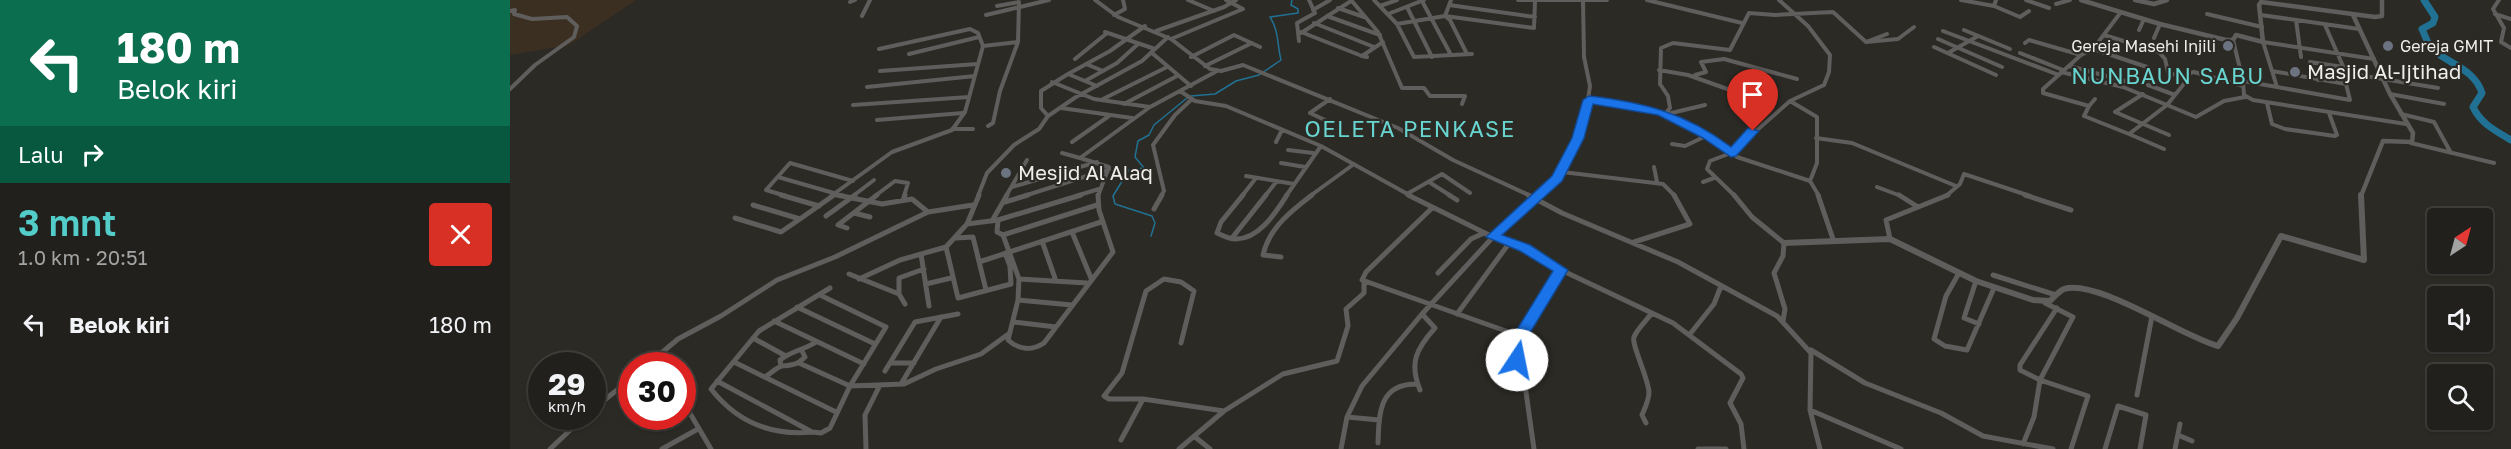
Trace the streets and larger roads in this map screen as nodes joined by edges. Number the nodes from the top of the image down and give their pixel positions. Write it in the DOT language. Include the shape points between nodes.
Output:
graph roads {
  1 [pos="855,0"];
  2 [pos="870,0"];
  3 [pos="1049,0"];
  4 [pos="1095,0"];
  5 [pos="1123,0"];
  6 [pos="1188,0"];
  7 [pos="1226,0"];
  8 [pos="1309,0"];
  9 [pos="1330,0"];
  10 [pos="1351,0"];
  11 [pos="1374,0"];
  12 [pos="1394,0"];
  13 [pos="1423,0"];
  14 [pos="1443,0"];
  15 [pos="1518,0"];
  16 [pos="1583,0"];
  17 [pos="1607,0"];
  18 [pos="1647,0"];
  19 [pos="1779,0"];
  20 [pos="1961,0"];
  21 [pos="1996,0"];
  22 [pos="2026,0"];
  23 [pos="2070,0"];
  24 [pos="2081,0"];
  25 [pos="2135,0"];
  26 [pos="2167,0"];
  27 [pos="2382,0"];
  28 [pos="2499,0"];
  29 [pos="2092,1"];
  30 [pos="850,2"];
  31 [pos="1234,2"];
  32 [pos="1535,2"];
  33 [pos="1449,4"];
  34 [pos="2056,4"];
  35 [pos="998,6"];
  36 [pos="1380,6"];
  37 [pos="1994,6"];
  38 [pos="1407,7"];
  39 [pos="1019,8"];
  40 [pos="1338,8"];
  41 [pos="2049,8"];
  42 [pos="1313,9"];
  43 [pos="1214,10"];
  44 [pos="510,11"];
  45 [pos="2029,11"];
  46 [pos="1795,12"];
  47 [pos="2121,12"];
  48 [pos="1388,14"];
  49 [pos="2207,14"];
  50 [pos="2495,14"];
  51 [pos="986,15"];
  52 [pos="1114,15"];
  53 [pos="2261,15"];
  54 [pos="2353,15"];
  55 [pos="862,16"];
  56 [pos="1327,16"];
  57 [pos="1445,16"];
  58 [pos="1534,17"];
  59 [pos="1365,18"];
  60 [pos="1430,18"];
  61 [pos="2144,19"];
  62 [pos="2511,19"];
  63 [pos="1415,20"];
  64 [pos="2296,20"];
  65 [pos="1314,23"];
  66 [pos="1742,23"];
  67 [pos="1397,24"];
  68 [pos="2160,24"];
  69 [pos="2325,25"];
  70 [pos="1145,26"];
  71 [pos="1914,27"];
  72 [pos="2262,27"];
  73 [pos="2359,29"];
  74 [pos="1964,30"];
  75 [pos="2139,30"];
  76 [pos="1156,31"];
  77 [pos="1943,31"];
  78 [pos="1301,33"];
  79 [pos="1887,34"];
  80 [pos="1380,35"];
  81 [pos="2104,35"];
  82 [pos="1978,36"];
  83 [pos="979,37"];
  84 [pos="1169,38"];
  85 [pos="2154,38"];
  86 [pos="1126,39"];
  87 [pos="1938,39"];
  88 [pos="2233,40"];
  89 [pos="1299,41"];
  90 [pos="1018,42"];
  91 [pos="1383,42"];
  92 [pos="1866,42"];
  93 [pos="1968,42"];
  94 [pos="2263,42"];
  95 [pos="1252,43"];
  96 [pos="2025,43"];
  97 [pos="1138,44"];
  98 [pos="983,46"];
  99 [pos="1260,46"];
  100 [pos="1374,47"];
  101 [pos="1934,47"];
  102 [pos="1958,48"];
  103 [pos="2301,48"];
  104 [pos="2511,48"];
  105 [pos="879,49"];
  106 [pos="2010,49"];
  107 [pos="2092,49"];
  108 [pos="1154,51"];
  109 [pos="1948,53"];
  110 [pos="2020,53"];
  111 [pos="2334,53"];
  112 [pos="909,54"];
  113 [pos="1450,55"];
  114 [pos="2081,56"];
  115 [pos="1191,57"];
  116 [pos="1432,57"];
  117 [pos="2301,57"];
  118 [pos="1075,59"];
  119 [pos="2374,59"];
  120 [pos="977,64"];
  121 [pos="1086,64"];
  122 [pos="1205,66"];
  123 [pos="2069,66"];
  124 [pos="1167,67"];
  125 [pos="2002,67"];
  126 [pos="2147,67"];
  127 [pos="2343,67"];
  128 [pos="1659,70"];
  129 [pos="880,71"];
  130 [pos="1103,71"];
  131 [pos="1217,71"];
  132 [pos="2272,71"];
  133 [pos="2061,73"];
  134 [pos="2346,73"];
  135 [pos="1068,74"];
  136 [pos="1695,75"];
  137 [pos="1996,75"];
  138 [pos="975,76"];
  139 [pos="1177,76"];
  140 [pos="2382,78"];
  141 [pos="1797,79"];
  142 [pos="2187,80"];
  143 [pos="2318,80"];
  144 [pos="1085,81"];
  145 [pos="2125,81"];
  146 [pos="1052,82"];
  147 [pos="2243,83"];
  148 [pos="2346,84"];
  149 [pos="2148,85"];
  150 [pos="1097,86"];
  151 [pos="1191,86"];
  152 [pos="867,87"];
  153 [pos="2277,87"];
  154 [pos="2438,88"];
  155 [pos="510,89"];
  156 [pos="1673,90"];
  157 [pos="1664,91"];
  158 [pos="1733,91"];
  159 [pos="1182,92"];
  160 [pos="2143,94"];
  161 [pos="2390,94"];
  162 [pos="1079,95"];
  163 [pos="2175,95"];
  164 [pos="2245,97"];
  165 [pos="969,98"];
  166 [pos="1191,98"];
  167 [pos="1330,99"];
  168 [pos="2095,99"];
  169 [pos="1102,100"];
  170 [pos="1589,100"];
  171 [pos="1790,101"];
  172 [pos="2267,103"];
  173 [pos="1124,104"];
  174 [pos="1462,104"];
  175 [pos="2444,104"];
  176 [pos="853,105"];
  177 [pos="1705,105"];
  178 [pos="2167,105"];
  179 [pos="2089,106"];
  180 [pos="1150,107"];
  181 [pos="1061,108"];
  182 [pos="963,113"];
  183 [pos="2329,113"];
  184 [pos="2401,114"];
  185 [pos="1665,115"];
  186 [pos="1048,116"];
  187 [pos="1108,116"];
  188 [pos="1134,118"];
  189 [pos="877,120"];
  190 [pos="1331,123"];
  191 [pos="2143,124"];
  192 [pos="2406,124"];
  193 [pos="988,126"];
  194 [pos="952,129"];
  195 [pos="973,129"];
  196 [pos="1282,130"];
  197 [pos="2129,134"];
  198 [pos="1708,135"];
  199 [pos="2169,135"];
  200 [pos="1816,138"];
  201 [pos="1072,142"];
  202 [pos="1276,142"];
  203 [pos="2409,143"];
  204 [pos="1672,144"];
  205 [pos="1321,146"];
  206 [pos="2164,149"];
  207 [pos="1288,150"];
  208 [pos="1062,153"];
  209 [pos="1313,153"];
  210 [pos="1731,153"];
  211 [pos="2451,153"];
  212 [pos="1080,158"];
  213 [pos="1027,160"];
  214 [pos="1097,162"];
  215 [pos="2494,163"];
  216 [pos="1281,164"];
  217 [pos="1354,164"];
  218 [pos="1305,167"];
  219 [pos="1654,167"];
  220 [pos="1109,169"];
  221 [pos="1562,172"];
  222 [pos="1246,176"];
  223 [pos="778,177"];
  224 [pos="1256,178"];
  225 [pos="1714,178"];
  226 [pos="874,180"];
  227 [pos="852,181"];
  228 [pos="1277,181"];
  229 [pos="1810,181"];
  230 [pos="1429,182"];
  231 [pos="1657,182"];
  232 [pos="1703,182"];
  233 [pos="1294,184"];
  234 [pos="1956,186"];
  235 [pos="1012,187"];
  236 [pos="1877,187"];
  237 [pos="1099,189"];
  238 [pos="904,192"];
  239 [pos="1470,193"];
  240 [pos="834,194"];
  241 [pos="1407,194"];
  242 [pos="850,198"];
  243 [pos="1535,198"];
  244 [pos="903,200"];
  245 [pos="869,201"];
  246 [pos="1457,201"];
  247 [pos="893,202"];
  248 [pos="1005,202"];
  249 [pos="753,205"];
  250 [pos="973,205"];
  251 [pos="1097,205"];
  252 [pos="819,206"];
  253 [pos="1918,207"];
  254 [pos="1154,208"];
  255 [pos="1432,208"];
  256 [pos="2071,210"];
  257 [pos="928,212"];
  258 [pos="854,213"];
  259 [pos="826,216"];
  260 [pos="870,217"];
  261 [pos="735,218"];
  262 [pos="800,219"];
  263 [pos="995,220"];
  264 [pos="1101,222"];
  265 [pos="966,224"];
  266 [pos="847,228"];
  267 [pos="1072,231"];
  268 [pos="1484,233"];
  269 [pos="1003,235"];
  270 [pos="1493,237"];
  271 [pos="956,238"];
  272 [pos="1232,238"];
  273 [pos="1833,239"];
  274 [pos="1890,239"];
  275 [pos="1042,241"];
  276 [pos="1510,242"];
  277 [pos="1634,242"];
  278 [pos="1784,243"];
  279 [pos="946,247"];
  280 [pos="1007,253"];
  281 [pos="921,254"];
  282 [pos="1281,257"];
  283 [pos="979,262"];
  284 [pos="924,269"];
  285 [pos="1561,270"];
  286 [pos="1438,273"];
  287 [pos="1959,273"];
  288 [pos="849,274"];
  289 [pos="1993,275"];
  290 [pos="951,278"];
  291 [pos="1091,278"];
  292 [pos="859,279"];
  293 [pos="1018,279"];
  294 [pos="1056,281"];
  295 [pos="1364,281"];
  296 [pos="1976,281"];
  297 [pos="1087,283"];
  298 [pos="926,284"];
  299 [pos="1721,286"];
  300 [pos="831,288"];
  301 [pos="1994,288"];
  302 [pos="986,290"];
  303 [pos="900,294"];
  304 [pos="820,295"];
  305 [pos="2056,295"];
  306 [pos="1018,300"];
  307 [pos="905,303"];
  308 [pos="2045,303"];
  309 [pos="1431,304"];
  310 [pos="1072,305"];
  311 [pos="929,306"];
  312 [pos="797,307"];
  313 [pos="2057,308"];
  314 [pos="958,314"];
  315 [pos="1422,314"];
  316 [pos="1457,314"];
  317 [pos="1651,314"];
  318 [pos="2152,316"];
  319 [pos="941,317"];
  320 [pos="774,321"];
  321 [pos="1783,321"];
  322 [pos="1013,322"];
  323 [pos="1979,324"];
  324 [pos="1056,327"];
  325 [pos="1009,334"];
  326 [pos="1690,334"];
  327 [pos="1520,336"];
  328 [pos="753,338"];
  329 [pos="816,342"];
  330 [pos="1182,343"];
  331 [pos="875,344"];
  332 [pos="1808,349"];
  333 [pos="802,351"];
  334 [pos="663,352"];
  335 [pos="784,355"];
  336 [pos="734,362"];
  337 [pos="799,363"];
  338 [pos="890,363"];
  339 [pos="914,363"];
  340 [pos="864,364"];
  341 [pos="780,366"];
  342 [pos="885,371"];
  343 [pos="765,377"];
  344 [pos="2040,380"];
  345 [pos="717,381"];
  346 [pos="1418,384"];
  347 [pos="880,385"];
  348 [pos="901,385"];
  349 [pos="850,386"];
  350 [pos="618,389"];
  351 [pos="1420,390"];
  352 [pos="2137,395"];
  353 [pos="606,399"];
  354 [pos="1143,399"];
  355 [pos="1810,410"];
  356 [pos="1224,411"];
  357 [pos="836,412"];
  358 [pos="1347,417"];
  359 [pos="1379,420"];
  360 [pos="1646,423"];
  361 [pos="2180,424"];
  362 [pos="696,425"];
  363 [pos="698,429"];
  364 [pos="570,430"];
  365 [pos="812,432"];
  366 [pos="2178,435"];
  367 [pos="1195,437"];
  368 [pos="1121,440"];
  369 [pos="2192,441"];
  370 [pos="1378,443"];
  371 [pos="2023,444"];
  372 [pos="710,447"];
  373 [pos="550,449"];
  374 [pos="662,449"];
  375 [pos="701,449"];
  376 [pos="866,449"];
  377 [pos="1179,449"];
  378 [pos="1210,449"];
  379 [pos="1341,449"];
  380 [pos="1534,449"];
  381 [pos="1698,449"];
  382 [pos="1726,449"];
  383 [pos="1744,449"];
  384 [pos="1820,449"];
  385 [pos="1901,449"];
  386 [pos="2053,449"];
  387 [pos="2071,449"];
  388 [pos="2105,449"];
  389 [pos="2139,449"];
  390 [pos="2175,449"];
  1 -- 30 [label="street"];
  2 -- 55 [label="street"];
  3 -- 39 [label="street"];
  4 -- 52 [label="street"];
  5 -- 52 [label="street" via="1125,9"];
  6 -- 43 [label="street"];
  7 -- 31 [label="street"];
  8 -- 42 [label="street"];
  9 -- 42 [label="street"];
  10 -- 40 [label="street"];
  10 -- 59 [label="street"];
  11 -- 36 [label="street"];
  12 -- 36 [label="street"];
  13 -- 38 [label="street"];
  13 -- 60 [label="street"];
  14 -- 33 [label="street"];
  15 -- 32 [label="street"];
  16 -- 17 [label="street"];
  16 -- 32 [label="street"];
  16 -- 170 [label="street"];
  18 -- 66 [label="street"];
  19 -- 46 [label="street"];
  20 -- 37 [label="street"];
  21 -- 37 [label="street"];
  22 -- 41 [label="street"];
  23 -- 34 [label="street"];
  24 -- 29 [label="street"];
  25 -- 26 [label="street" via="2154,4"];
  27 -- 54 [label="street" via="2381,16"];
  28 -- 50 [label="street"];
  29 -- 47 [label="street"];
  31 -- 43 [label="street"];
  31 -- 84 [label="street" via="1243,10"];
  32 -- 58 [label="street"];
  33 -- 57 [label="street"];
  33 -- 58 [label="street"];
  35 -- 39 [label="street" via="1018,1"];
  36 -- 48 [label="street"];
  37 -- 45 [label="street" via="2020,17"];
  38 -- 48 [label="street"];
  38 -- 63 [label="street"];
  39 -- 51 [label="street"];
  39 -- 90 [label="street"];
  40 -- 56 [label="street"];
  40 -- 59 [label="street"];
  42 -- 78 [label="street" via="1313,16 1297,24"];
  43 -- 76 [label="street"];
  44 -- 155 [label="street" via="534,21 559,15 573,19 577,26 574,37"];
  46 -- 66 [label="street" via="1750,13"];
  46 -- 92 [label="street" via="1838,14"];
  46 -- 171 [label="street" via="1830,56 1826,83"];
  47 -- 61 [label="street"];
  47 -- 81 [label="street"];
  48 -- 67 [label="street"];
  49 -- 72 [label="street"];
  50 -- 62 [label="street"];
  50 -- 104 [label="street" via="2504,28 2501,42"];
  52 -- 70 [label="street"];
  53 -- 54 [label="street" via="2259,5 2263,2"];
  53 -- 64 [label="street"];
  53 -- 72 [label="street"];
  54 -- 73 [label="street"];
  56 -- 65 [label="street"];
  56 -- 80 [label="street"];
  57 -- 58 [label="street" via="1532,28 1536,25"];
  57 -- 60 [label="street"];
  57 -- 113 [label="street" via="1469,54"];
  59 -- 80 [label="street"];
  60 -- 63 [label="street"];
  60 -- 113 [label="street"];
  61 -- 68 [label="street"];
  61 -- 75 [label="street"];
  63 -- 67 [label="street"];
  63 -- 116 [label="street"];
  64 -- 69 [label="street"];
  64 -- 103 [label="street"];
  65 -- 78 [label="street"];
  65 -- 100 [label="street"];
  66 -- 128 [label="street" via="1730,51 1665,44 1660,52"];
  67 -- 116 [label="street" via="1416,58"];
  68 -- 85 [label="street"];
  68 -- 88 [label="street"];
  69 -- 73 [label="street"];
  69 -- 111 [label="street"];
  70 -- 76 [label="street"];
  70 -- 86 [label="street"];
  71 -- 92 [label="street" via="1898,39"];
  72 -- 94 [label="street"];
  73 -- 119 [label="street"];
  74 -- 82 [label="street"];
  76 -- 84 [label="street"];
  77 -- 93 [label="street"];
  78 -- 89 [label="street"];
  78 -- 100 [label="street" via="1364,56"];
  79 -- 92 [label="street"];
  80 -- 91 [label="street"];
  81 -- 107 [label="street"];
  81 -- 142 [label="street" via="2159,52 2168,72"];
  82 -- 93 [label="street"];
  82 -- 106 [label="street"];
  83 -- 98 [label="street"];
  83 -- 105 [label="street" via="974,30 962,30"];
  83 -- 112 [label="street"];
  84 -- 108 [label="street"];
  84 -- 115 [label="street"];
  86 -- 97 [label="street"];
  86 -- 118 [label="street" via="1106,32"];
  86 -- 121 [label="street"];
  87 -- 102 [label="street"];
  88 -- 94 [label="street" via="2236,35"];
  88 -- 147 [label="street"];
  90 -- 98 [label="street"];
  90 -- 193 [label="street" via="993,123"];
  91 -- 100 [label="street"];
  91 -- 174 [label="street" via="1402,88 1424,88 1430,96 1466,96"];
  93 -- 102 [label="street"];
  93 -- 133 [label="street"];
  94 -- 103 [label="street"];
  94 -- 132 [label="street"];
  95 -- 99 [label="street"];
  95 -- 115 [label="street" via="1232,36"];
  95 -- 122 [label="street"];
  96 -- 114 [label="street" via="2038,40"];
  97 -- 108 [label="street"];
  97 -- 130 [label="street"];
  98 -- 120 [label="street"];
  101 -- 109 [label="street"];
  102 -- 109 [label="street"];
  102 -- 125 [label="street"];
  103 -- 111 [label="street"];
  103 -- 117 [label="street"];
  107 -- 114 [label="street"];
  107 -- 126 [label="street"];
  108 -- 124 [label="street"];
  108 -- 150 [label="street"];
  109 -- 137 [label="street"];
  110 -- 133 [label="street"];
  111 -- 119 [label="street"];
  111 -- 127 [label="street"];
  113 -- 116 [label="street"];
  114 -- 123 [label="street"];
  115 -- 122 [label="street"];
  119 -- 140 [label="street"];
  120 -- 129 [label="street"];
  120 -- 138 [label="street"];
  121 -- 130 [label="street"];
  121 -- 135 [label="street"];
  122 -- 131 [label="street"];
  123 -- 133 [label="street"];
  123 -- 145 [label="street"];
  124 -- 139 [label="street"];
  124 -- 169 [label="street"];
  127 -- 134 [label="street"];
  127 -- 143 [label="street" via="2310,62"];
  128 -- 136 [label="street"];
  128 -- 157 [label="street"];
  130 -- 144 [label="street"];
  131 -- 151 [label="street"];
  131 -- 167 [label="street" via="1239,64"];
  132 -- 143 [label="street"];
  132 -- 153 [label="street"];
  133 -- 160 [label="street"];
  133 -- 179 [label="street" via="2043,93"];
  134 -- 140 [label="street"];
  134 -- 148 [label="street"];
  135 -- 144 [label="street"];
  135 -- 146 [label="street"];
  136 -- 141 [label="street" via="1706,72 1701,62 1724,59"];
  136 -- 158 [label="street" via="1704,83"];
  138 -- 152 [label="street"];
  138 -- 165 [label="street"];
  139 -- 151 [label="street"];
  139 -- 173 [label="street"];
  140 -- 154 [label="street"];
  140 -- 161 [label="street"];
  142 -- 147 [label="street" via="2194,72"];
  142 -- 163 [label="street"];
  143 -- 148 [label="street"];
  144 -- 150 [label="street"];
  146 -- 162 [label="street"];
  146 -- 186 [label="street" via="1040,92 1041,108"];
  147 -- 153 [label="street"];
  147 -- 164 [label="street"];
  148 -- 153 [label="street" via="2350,100"];
  149 -- 163 [label="street"];
  150 -- 162 [label="street"];
  151 -- 159 [label="street"];
  156 -- 157 [label="street"];
  157 -- 185 [label="street" via="1670,108"];
  159 -- 166 [label="street"];
  159 -- 180 [label="street"];
  160 -- 178 [label="street"];
  160 -- 191 [label="street" via="2115,112"];
  161 -- 175 [label="street"];
  161 -- 184 [label="street"];
  162 -- 169 [label="street"];
  162 -- 181 [label="street"];
  163 -- 178 [label="street"];
  164 -- 172 [label="street"];
  164 -- 178 [label="street" via="2224,101 2196,117"];
  165 -- 176 [label="street"];
  165 -- 182 [label="street"];
  166 -- 196 [label="street" via="1226,106"];
  166 -- 254 [label="street" via="1154,145 1164,191"];
  167 -- 190 [label="street" via="1310,113"];
  167 -- 243 [label="street" via="1398,128 1453,160"];
  168 -- 179 [label="street"];
  169 -- 173 [label="street"];
  170 -- 185 [label="street" via="1640,107"];
  170 -- 221 [label="street" via="1578,138"];
  171 -- 200 [label="street" via="1816,115"];
  171 -- 210 [label="street"];
  172 -- 183 [label="street"];
  172 -- 183 [label="street" via="2272,124 2335,136"];
  173 -- 180 [label="street"];
  177 -- 185 [label="street"];
  178 -- 191 [label="street"];
  179 -- 197 [label="street" via="2084,116"];
  180 -- 188 [label="street"];
  181 -- 186 [label="street"];
  181 -- 187 [label="street"];
  182 -- 189 [label="street"];
  182 -- 194 [label="street"];
  183 -- 192 [label="street"];
  184 -- 192 [label="street"];
  184 -- 211 [label="street" via="2434,122"];
  185 -- 198 [label="street"];
  186 -- 250 [label="street" via="1039,129 1014,145 992,168"];
  187 -- 188 [label="street"];
  187 -- 201 [label="street"];
  188 -- 212 [label="street"];
  191 -- 197 [label="street"];
  191 -- 199 [label="street"];
  192 -- 203 [label="street" via="2413,133"];
  194 -- 195 [label="street"];
  194 -- 227 [label="street" via="892,152"];
  196 -- 202 [label="street"];
  196 -- 205 [label="street"];
  197 -- 206 [label="street"];
  198 -- 204 [label="street" via="1684,146"];
  198 -- 210 [label="street"];
  200 -- 229 [label="street" via="1817,163"];
  200 -- 234 [label="street" via="1852,143"];
  203 -- 211 [label="street"];
  203 -- 318 [label="street" via="2382,142 2361,192 2364,260 2281,236 2218,346 2206,344"];
  205 -- 209 [label="street"];
  205 -- 217 [label="street"];
  207 -- 209 [label="street"];
  208 -- 212 [label="street"];
  209 -- 218 [label="street"];
  210 -- 225 [label="street" via="1708,164 1707,171"];
  210 -- 229 [label="street"];
  211 -- 215 [label="street"];
  212 -- 214 [label="street"];
  213 -- 235 [label="street"];
  214 -- 220 [label="street"];
  214 -- 235 [label="street"];
  216 -- 218 [label="street"];
  217 -- 241 [label="street"];
  217 -- 282 [label="street" via="1290,214 1268,238 1263,255"];
  218 -- 233 [label="street"];
  219 -- 231 [label="street"];
  220 -- 237 [label="street"];
  220 -- 248 [label="street"];
  221 -- 231 [label="street"];
  221 -- 243 [label="street"];
  222 -- 224 [label="street"];
  223 -- 227 [label="street" via="790,164"];
  223 -- 240 [label="street"];
  223 -- 252 [label="street" via="766,190"];
  224 -- 228 [label="street"];
  224 -- 272 [label="street" via="1218,226 1217,233"];
  225 -- 232 [label="street"];
  225 -- 278 [label="street"];
  226 -- 242 [label="street"];
  227 -- 240 [label="street"];
  228 -- 233 [label="street"];
  228 -- 272 [label="street"];
  229 -- 273 [label="street"];
  230 -- 239 [label="street" via="1442,174"];
  230 -- 241 [label="street"];
  230 -- 246 [label="street"];
  231 -- 277 [label="street" via="1672,191 1690,224"];
  233 -- 272 [label="street" via="1258,232"];
  234 -- 253 [label="street" via="1943,199"];
  234 -- 256 [label="street" via="1967,173"];
  235 -- 248 [label="street"];
  236 -- 253 [label="street"];
  237 -- 251 [label="street"];
  237 -- 263 [label="street"];
  238 -- 244 [label="street"];
  238 -- 245 [label="street" via="908,183 896,181"];
  238 -- 247 [label="street"];
  240 -- 242 [label="street"];
  240 -- 252 [label="street"];
  241 -- 255 [label="street"];
  242 -- 245 [label="street"];
  242 -- 259 [label="street"];
  243 -- 270 [label="street"];
  243 -- 277 [label="street" via="1572,218"];
  244 -- 247 [label="street"];
  244 -- 257 [label="street" via="916,201"];
  245 -- 247 [label="street"];
  245 -- 258 [label="street"];
  248 -- 263 [label="street"];
  249 -- 262 [label="street"];
  250 -- 257 [label="street"];
  250 -- 265 [label="street"];
  251 -- 264 [label="street"];
  251 -- 269 [label="street"];
  252 -- 262 [label="street"];
  253 -- 274 [label="street" via="1886,220"];
  255 -- 268 [label="street"];
  255 -- 295 [label="street" via="1364,274"];
  257 -- 334 [label="street" via="772,283"];
  258 -- 260 [label="street"];
  258 -- 266 [label="street" via="838,225"];
  261 -- 262 [label="street" via="781,232"];
  263 -- 265 [label="street"];
  263 -- 269 [label="street" via="997,232"];
  264 -- 267 [label="street"];
  264 -- 291 [label="street" via="1114,249"];
  265 -- 271 [label="street"];
  267 -- 275 [label="street"];
  267 -- 291 [label="street"];
  268 -- 270 [label="street"];
  268 -- 286 [label="street" via="1472,239"];
  269 -- 280 [label="street"];
  270 -- 276 [label="street"];
  270 -- 309 [label="street"];
  271 -- 279 [label="street"];
  271 -- 283 [label="street" via="973,237"];
  273 -- 274 [label="street"];
  273 -- 278 [label="street"];
  274 -- 287 [label="street"];
  275 -- 280 [label="street"];
  275 -- 294 [label="street"];
  276 -- 285 [label="street"];
  276 -- 316 [label="street"];
  277 -- 299 [label="street"];
  278 -- 321 [label="street" via="1783,256 1774,273 1785,309"];
  279 -- 281 [label="street"];
  279 -- 290 [label="street"];
  280 -- 283 [label="street"];
  280 -- 293 [label="street"];
  280 -- 302 [label="street" via="1012,283"];
  281 -- 284 [label="street"];
  281 -- 292 [label="street"];
  283 -- 302 [label="street"];
  284 -- 298 [label="street"];
  284 -- 303 [label="street" via="900,277"];
  285 -- 317 [label="street"];
  285 -- 327 [label="street"];
  287 -- 296 [label="street"];
  287 -- 323 [label="street" via="1948,285 1934,341 1967,350"];
  288 -- 292 [label="street"];
  289 -- 305 [label="street"];
  290 -- 298 [label="street"];
  290 -- 302 [label="street" via="959,300"];
  291 -- 297 [label="street"];
  292 -- 303 [label="street"];
  293 -- 294 [label="street"];
  293 -- 306 [label="street"];
  294 -- 297 [label="street"];
  295 -- 309 [label="street"];
  295 -- 356 [label="street" via="1366,291 1346,309 1348,326 1337,361 1284,374"];
  296 -- 301 [label="street"];
  296 -- 323 [label="street" via="1964,318"];
  297 -- 310 [label="street"];
  298 -- 311 [label="street"];
  299 -- 321 [label="street"];
  299 -- 326 [label="street" via="1714,304"];
  300 -- 304 [label="street"];
  301 -- 308 [label="street"];
  301 -- 323 [label="street"];
  303 -- 307 [label="street"];
  304 -- 312 [label="street"];
  304 -- 331 [label="street" via="886,325"];
  305 -- 308 [label="street"];
  305 -- 318 [label="street" via="2065,288 2081,287"];
  306 -- 310 [label="street"];
  306 -- 322 [label="street"];
  308 -- 313 [label="street"];
  309 -- 315 [label="street"];
  309 -- 316 [label="street"];
  310 -- 324 [label="street"];
  312 -- 320 [label="street"];
  312 -- 331 [label="street"];
  313 -- 344 [label="street" via="2073,317"];
  313 -- 344 [label="street" via="2020,365 2020,370"];
  314 -- 319 [label="street"];
  315 -- 346 [label="street" via="1435,328 1422,339 1414,356 1412,364"];
  315 -- 358 [label="street" via="1362,386"];
  316 -- 327 [label="street"];
  317 -- 326 [label="street"];
  317 -- 360 [label="street" via="1632,342 1647,378 1649,395 1642,415"];
  318 -- 352 [label="street"];
  319 -- 338 [label="street" via="915,322"];
  319 -- 339 [label="street"];
  320 -- 328 [label="street"];
  320 -- 329 [label="street"];
  321 -- 332 [label="street"];
  322 -- 324 [label="street"];
  322 -- 325 [label="street"];
  324 -- 325 [label="street" via="1036,348 1014,346 1008,340"];
  325 -- 348 [label="street" via="981,354"];
  326 -- 383 [label="street" via="1742,376 1730,403 1741,424"];
  327 -- 380 [label="street" via="1517,360 1525,385"];
  328 -- 335 [label="street"];
  328 -- 336 [label="street"];
  329 -- 333 [label="street"];
  329 -- 340 [label="street"];
  330 -- 354 [label="street" via="1194,291 1189,285 1165,279 1146,291 1122,373 1104,396"];
  331 -- 340 [label="street"];
  332 -- 355 [label="street" via="1813,363"];
  332 -- 371 [label="street" via="1874,387 1983,435"];
  333 -- 335 [label="street"];
  333 -- 337 [label="street" via="805,357"];
  335 -- 341 [label="street"];
  336 -- 343 [label="street"];
  336 -- 345 [label="street"];
  337 -- 341 [label="street"];
  337 -- 349 [label="street"];
  338 -- 339 [label="street"];
  338 -- 342 [label="street"];
  339 -- 348 [label="street"];
  340 -- 349 [label="street"];
  341 -- 343 [label="street"];
  343 -- 357 [label="street"];
  344 -- 371 [label="street" via="2034,417"];
  344 -- 387 [label="street" via="2088,396"];
  345 -- 365 [label="street"];
  345 -- 365 [label="street" via="711,389 721,401 753,421 777,432"];
  346 -- 351 [label="street"];
  346 -- 359 [label="street" via="1392,388"];
  347 -- 348 [label="street"];
  347 -- 349 [label="street"];
  347 -- 376 [label="street" via="865,415"];
  349 -- 357 [label="street"];
  350 -- 353 [label="street"];
  354 -- 356 [label="street"];
  354 -- 368 [label="street"];
  355 -- 384 [label="street"];
  355 -- 385 [label="street"];
  356 -- 367 [label="street"];
  357 -- 365 [label="street" via="829,429"];
  358 -- 359 [label="street"];
  358 -- 379 [label="street"];
  359 -- 370 [label="street"];
  361 -- 366 [label="street"];
  362 -- 363 [label="street"];
  363 -- 372 [label="street"];
  363 -- 374 [label="street"];
  364 -- 373 [label="street"];
  366 -- 369 [label="street"];
  366 -- 390 [label="street"];
  367 -- 377 [label="street"];
  367 -- 378 [label="street"];
  371 -- 386 [label="street"];
  372 -- 375 [label="street"];
  381 -- 382 [label="street"];
  388 -- 389 [label="street" via="2118,406 2146,415"];
}
